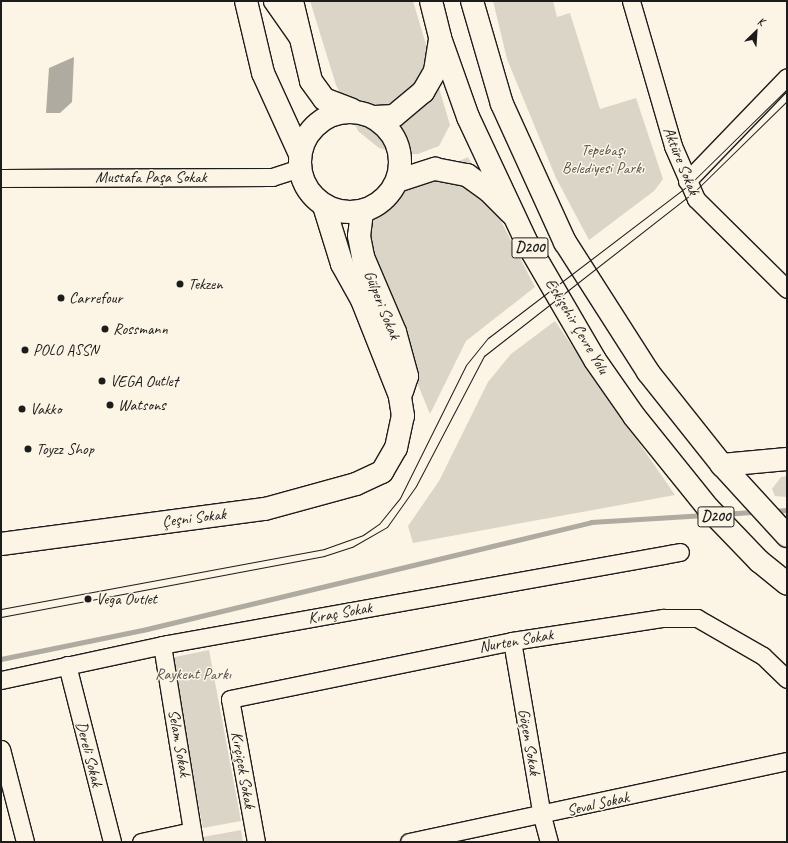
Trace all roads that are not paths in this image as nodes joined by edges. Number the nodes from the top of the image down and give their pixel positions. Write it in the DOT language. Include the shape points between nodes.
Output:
graph roads {
  1 [pos="246,1"];
  2 [pos="275,1"];
  3 [pos="292,1"];
  4 [pos="431,1"];
  5 [pos="472,1"];
  6 [pos="631,1"];
  7 [pos="299,35"];
  8 [pos="440,38"];
  9 [pos="787,77"];
  10 [pos="352,110"];
  11 [pos="375,117"];
  12 [pos="299,160"];
  13 [pos="1,178"];
  14 [pos="397,181"];
  15 [pos="687,181"];
  16 [pos="324,206"];
  17 [pos="362,212"];
  18 [pos="515,218"];
  19 [pos="787,289"];
  20 [pos="400,396"];
  21 [pos="787,459"];
  22 [pos="722,465"];
  23 [pos="382,472"];
  24 [pos="787,536"];
  25 [pos="1,544"];
  26 [pos="680,552"];
  27 [pos="759,561"];
  28 [pos="787,584"];
  29 [pos="787,594"];
  30 [pos="512,641"];
  31 [pos="162,645"];
  32 [pos="67,666"];
  33 [pos="787,679"];
  34 [pos="1,680"];
  35 [pos="230,699"];
  36 [pos="1,749"];
  37 [pos="787,762"];
  38 [pos="542,816"];
  39 [pos="193,837"];
  40 [pos="25,842"];
  41 [pos="112,842"];
  42 [pos="141,842"];
  43 [pos="256,842"];
  44 [pos="409,842"];
  45 [pos="550,842"];
  1 -- 12 [label="main road" via="263,73"];
  2 -- 7 [label="main road"];
  3 -- 7 [label="main road"];
  4 -- 8 [label="main road, Eskişehir Çevre Yolu / D200"];
  5 -- 22 [label="main road, Eskişehir Çevre Yolu / D200" via="502,104 565,242 648,372"];
  6 -- 15 [label="street, Aktüre Sokak" via="672,146"];
  7 -- 10 [label="main road" via="316,87 324,98"];
  8 -- 11 [label="main road" via="435,71 423,92 394,116"];
  8 -- 18 [label="main road, Eskişehir Çevre Yolu / D200" via="468,117"];
  9 -- 15 [label="street"];
  10 -- 11 [label="main road"];
  10 -- 12 [label="main road" via="328,115 309,130"];
  11 -- 14 [label="main road" via="393,134 401,157"];
  12 -- 13 [label="street, Mustafa Paşa Sokak" via="272,177"];
  12 -- 16 [label="main road" via="307,190"];
  14 -- 17 [label="main road" via="383,201"];
  14 -- 18 [label="main road" via="435,169 467,175 489,190"];
  15 -- 19 [label="street, Aktüre Sokak" via="696,199 730,236"];
  16 -- 17 [label="main road" via="342,212"];
  16 -- 20 [label="main road, Gülperi Sokak" via="330,235 362,300"];
  17 -- 20 [label="main road, Gülperi Sokak" via="359,236 363,257 395,332 407,376"];
  18 -- 27 [label="main road, Eskişehir Çevre Yolu / D200" via="595,360 676,471"];
  20 -- 23 [label="main road, Gülperi Sokak" via="403,416 396,448"];
  21 -- 22 [label="main road"];
  22 -- 24 [label="main road, Eskişehir Çevre Yolu / D200"];
  23 -- 25 [label="main road, Çeşni Sokak" via="356,484 265,509"];
  26 -- 31 [label="street, Kıraç Sokak"];
  27 -- 28 [label="main road, Eskişehir Çevre Yolu / D200"];
  27 -- 29 [label="main road"];
  30 -- 33 [label="street, Nurten Sokak" via="663,618 697,618 763,656"];
  30 -- 35 [label="street, Nurten Sokak"];
  30 -- 38 [label="street, Göçen Sokak"];
  31 -- 32 [label="street, Kıraç Sokak"];
  31 -- 39 [label="street, Selam Sokak"];
  32 -- 34 [label="street, Kıraç Sokak"];
  32 -- 41 [label="street, Dereli Sokak"];
  35 -- 43 [label="street, Kırçiçek Sokak"];
  36 -- 40 [label="street"];
  37 -- 38 [label="street, Seval Sokak"];
  38 -- 44 [label="street, Seval Sokak"];
  38 -- 45 [label="street, Göçen Sokak"];
  39 -- 42 [label="street"];
}
